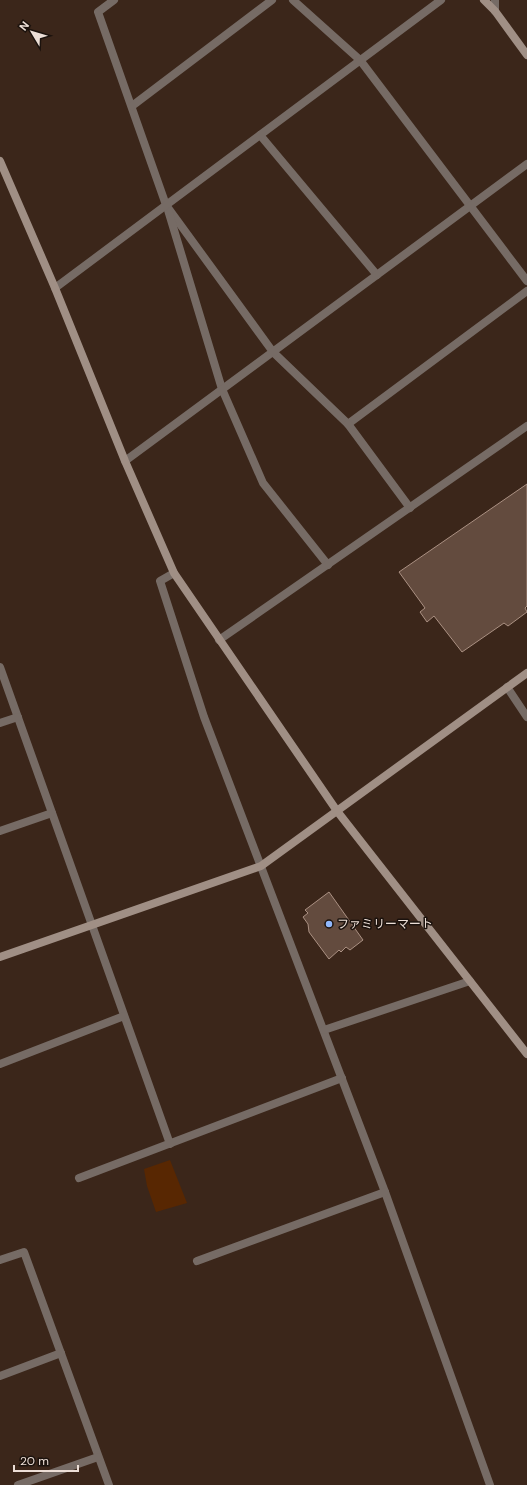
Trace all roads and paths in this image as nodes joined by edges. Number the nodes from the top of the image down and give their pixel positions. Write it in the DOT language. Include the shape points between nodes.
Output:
graph roads {
  1 [pos="114,0"];
  2 [pos="272,0"];
  3 [pos="293,0"];
  4 [pos="441,0"];
  5 [pos="484,0"];
  6 [pos="495,0"];
  7 [pos="496,11"];
  8 [pos="527,55"];
  9 [pos="360,60"];
  10 [pos="132,106"];
  11 [pos="260,135"];
  12 [pos="0,161"];
  13 [pos="527,164"];
  14 [pos="166,205"];
  15 [pos="470,206"];
  16 [pos="377,274"];
  17 [pos="527,281"];
  18 [pos="55,288"];
  19 [pos="527,291"];
  20 [pos="273,352"];
  21 [pos="222,389"];
  22 [pos="348,424"];
  23 [pos="527,426"];
  24 [pos="125,461"];
  25 [pos="410,508"];
  26 [pos="328,565"];
  27 [pos="174,573"];
  28 [pos="219,640"];
  29 [pos="0,667"];
  30 [pos="527,672"];
  31 [pos="506,688"];
  32 [pos="18,717"];
  33 [pos="527,717"];
  34 [pos="0,723"];
  35 [pos="337,811"];
  36 [pos="52,813"];
  37 [pos="0,831"];
  38 [pos="261,866"];
  39 [pos="92,925"];
  40 [pos="0,957"];
  41 [pos="470,981"];
  42 [pos="124,1016"];
  43 [pos="324,1030"];
  44 [pos="527,1054"];
  45 [pos="0,1064"];
  46 [pos="342,1078"];
  47 [pos="170,1144"];
  48 [pos="80,1178"];
  49 [pos="385,1192"];
  50 [pos="0,1260"];
  51 [pos="197,1261"];
  52 [pos="60,1353"];
  53 [pos="0,1376"];
  54 [pos="98,1456"];
  55 [pos="18,1485"];
  56 [pos="108,1485"];
  57 [pos="490,1485"];
  1 -- 10 [label="street" via="98,12"];
  2 -- 10 [label="street"];
  3 -- 9 [label="street"];
  4 -- 9 [label="street"];
  5 -- 7 [label="street"];
  6 -- 7 [label="street"];
  7 -- 8 [label="street"];
  9 -- 11 [label="street"];
  9 -- 15 [label="street"];
  10 -- 14 [label="street"];
  11 -- 14 [label="street"];
  11 -- 16 [label="street"];
  12 -- 18 [label="street"];
  13 -- 15 [label="street"];
  14 -- 18 [label="street"];
  14 -- 20 [label="street"];
  14 -- 21 [label="street"];
  15 -- 16 [label="street"];
  15 -- 17 [label="street"];
  16 -- 20 [label="street"];
  18 -- 24 [label="street"];
  19 -- 22 [label="street"];
  20 -- 21 [label="street"];
  20 -- 22 [label="street"];
  21 -- 24 [label="street"];
  21 -- 26 [label="street" via="263,483"];
  22 -- 25 [label="street"];
  23 -- 25 [label="street"];
  24 -- 27 [label="street"];
  25 -- 26 [label="street"];
  26 -- 28 [label="street"];
  27 -- 28 [label="street"];
  27 -- 38 [label="street" via="160,581 204,717"];
  28 -- 35 [label="street"];
  29 -- 32 [label="street"];
  30 -- 31 [label="street"];
  31 -- 33 [label="street"];
  31 -- 35 [label="street"];
  32 -- 34 [label="street"];
  32 -- 36 [label="street"];
  35 -- 38 [label="street"];
  35 -- 41 [label="street"];
  36 -- 37 [label="street"];
  36 -- 39 [label="street"];
  38 -- 39 [label="street"];
  38 -- 43 [label="street"];
  39 -- 40 [label="street"];
  39 -- 42 [label="street"];
  41 -- 43 [label="street"];
  41 -- 44 [label="street"];
  42 -- 45 [label="street"];
  42 -- 47 [label="street"];
  43 -- 46 [label="street"];
  46 -- 47 [label="street"];
  46 -- 49 [label="street"];
  47 -- 48 [label="street"];
  49 -- 51 [label="street"];
  49 -- 57 [label="street"];
  50 -- 52 [label="street" via="24,1252"];
  52 -- 53 [label="street"];
  52 -- 54 [label="street"];
  54 -- 55 [label="street"];
  54 -- 56 [label="street"];
}
